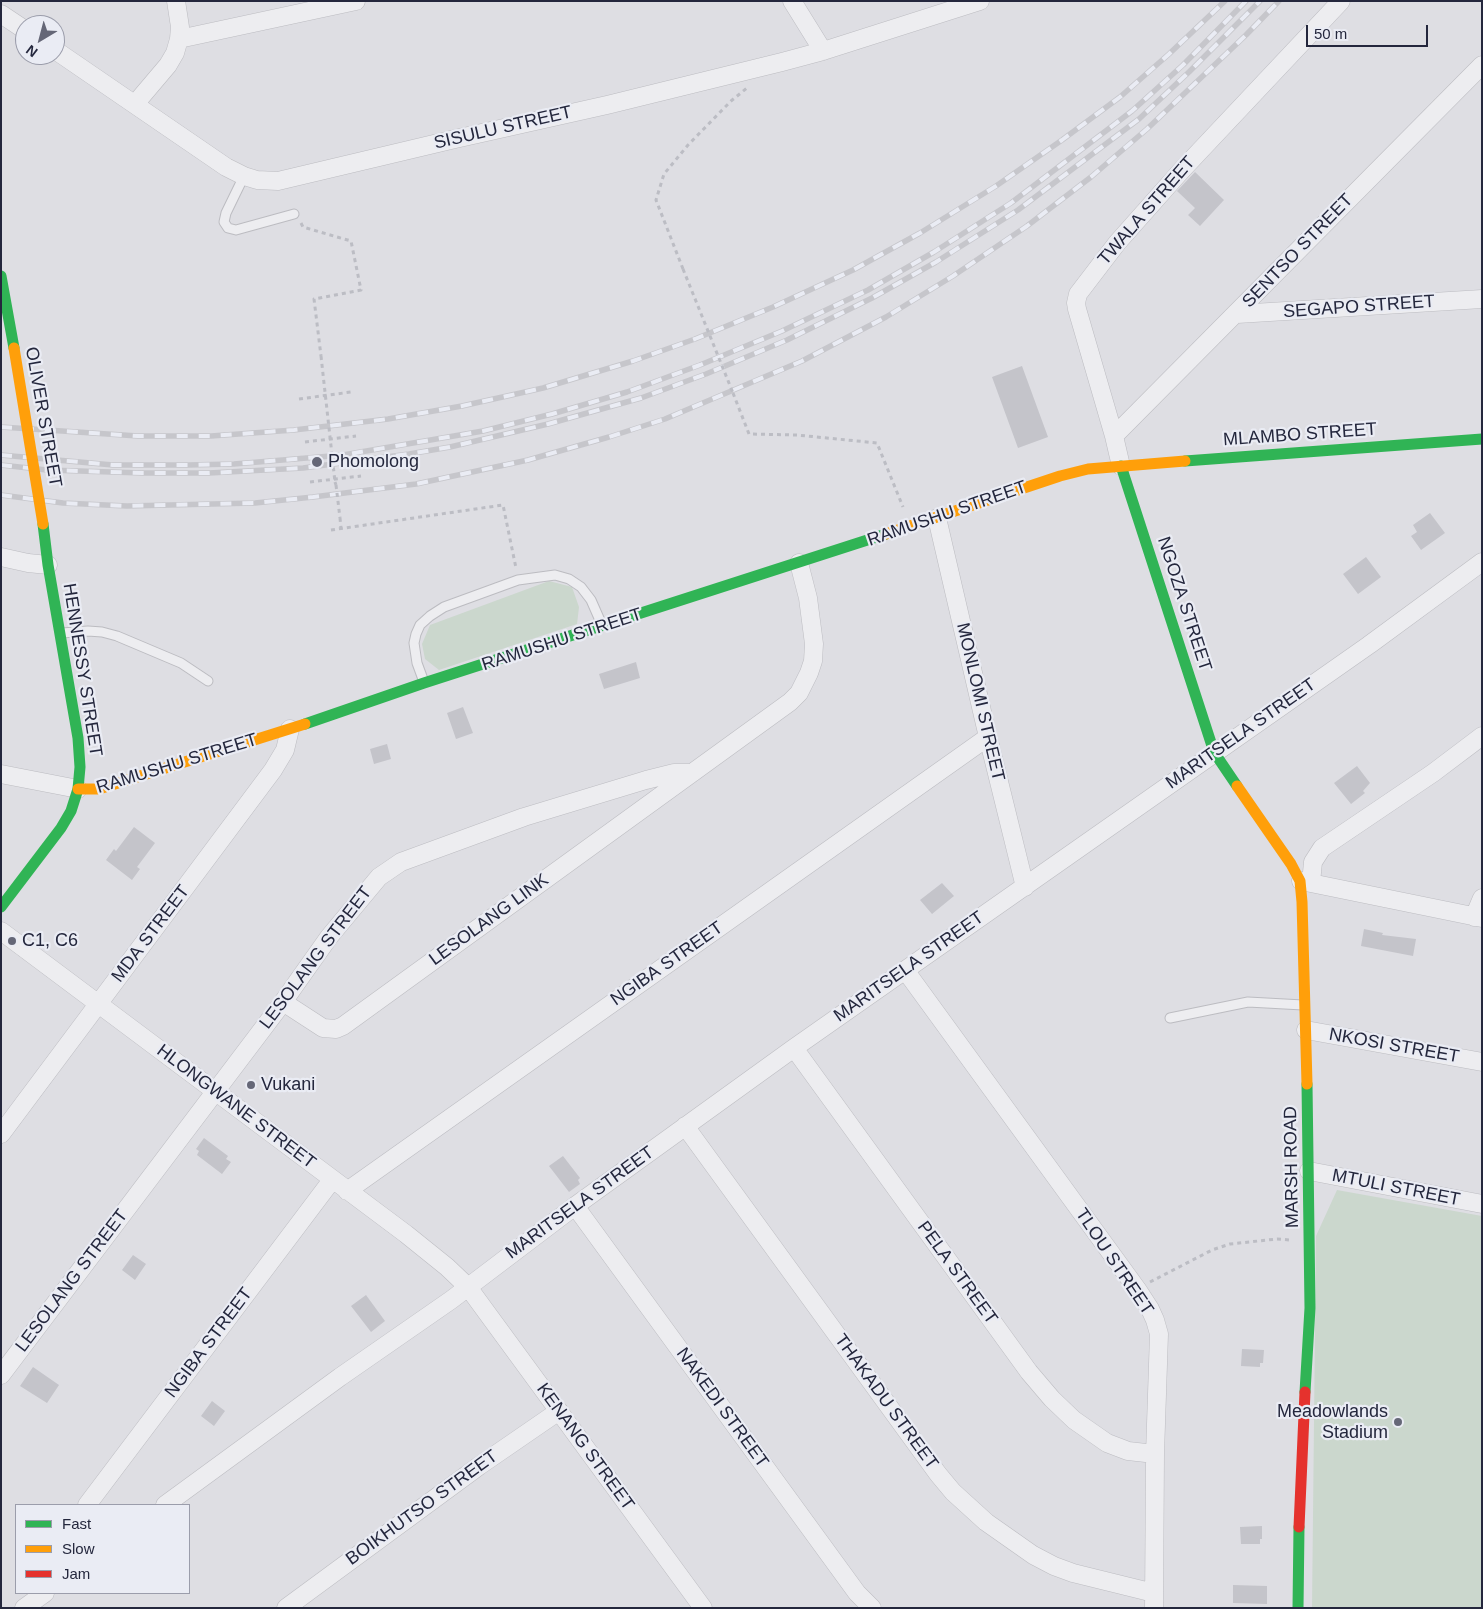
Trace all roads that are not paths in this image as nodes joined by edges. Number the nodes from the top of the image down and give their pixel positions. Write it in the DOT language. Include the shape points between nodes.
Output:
graph roads {
  1 [pos="176,1"];
  2 [pos="356,1"];
  3 [pos="792,1"];
  4 [pos="980,1"];
  5 [pos="1342,1"];
  6 [pos="1,14"];
  7 [pos="15,23"];
  8 [pos="179,39"];
  9 [pos="823,52"];
  10 [pos="65,57"];
  11 [pos="1482,65"];
  12 [pos="135,104"];
  13 [pos="244,176"];
  14 [pos="294,214"];
  15 [pos="1,276"];
  16 [pos="1482,299"];
  17 [pos="1237,314"];
  18 [pos="1114,436"];
  19 [pos="1482,438"];
  20 [pos="1121,466"];
  21 [pos="937,518"];
  22 [pos="1,558"];
  23 [pos="1482,562"];
  24 [pos="799,563"];
  25 [pos="48,565"];
  26 [pos="602,627"];
  27 [pos="60,633"];
  28 [pos="208,680"];
  29 [pos="424,683"];
  30 [pos="290,729"];
  31 [pos="1482,736"];
  32 [pos="988,737"];
  33 [pos="1214,752"];
  34 [pos="691,773"];
  35 [pos="1,774"];
  36 [pos="78,789"];
  37 [pos="1305,882"];
  38 [pos="1025,887"];
  39 [pos="1482,898"];
  40 [pos="1,907"];
  41 [pos="1478,918"];
  42 [pos="1,931"];
  43 [pos="905,970"];
  44 [pos="283,1002"];
  45 [pos="99,1004"];
  46 [pos="1306,1006"];
  47 [pos="1170,1018"];
  48 [pos="1306,1030"];
  49 [pos="794,1048"];
  50 [pos="1482,1062"];
  51 [pos="215,1092"];
  52 [pos="685,1126"];
  53 [pos="1,1134"];
  54 [pos="1309,1171"];
  55 [pos="332,1180"];
  56 [pos="347,1191"];
  57 [pos="1482,1204"];
  58 [pos="575,1206"];
  59 [pos="468,1286"];
  60 [pos="1,1375"];
  61 [pos="560,1411"];
  62 [pos="1155,1454"];
  63 [pos="88,1504"];
  64 [pos="166,1504"];
  65 [pos="25,1594"];
  66 [pos="44,1594"];
  67 [pos="1154,1600"];
  68 [pos="16,1608"];
  69 [pos="24,1608"];
  70 [pos="286,1608"];
  71 [pos="703,1608"];
  72 [pos="872,1608"];
  73 [pos="1298,1608"];
  1 -- 8 [label="street"];
  2 -- 8 [label="street"];
  3 -- 9 [label="street"];
  4 -- 9 [label="street, SISULU STREET"];
  5 -- 18 [label="street, TWALA STREET" via="1180,172 1081,288 1076,298 1077,309"];
  6 -- 7 [label="street"];
  8 -- 12 [label="street" via="176,53 168,65"];
  9 -- 13 [label="street, SISULU STREET" via="278,181"];
  10 -- 12 [label="street, SISULU STREET"];
  11 -- 17 [label="street, SENTSO STREET"];
  12 -- 13 [label="street, SISULU STREET"];
  13 -- 14 [label="lane" via="226,213 224,222 228,228 236,230"];
  15 -- 25 [label="street, OLIVER STREET, bridge"];
  16 -- 17 [label="street, SEGAPO STREET"];
  17 -- 18 [label="street, SENTSO STREET"];
  18 -- 20 [label="street, TWALA STREET"];
  19 -- 20 [label="street, MLAMBO STREET"];
  20 -- 21 [label="street, RAMUSHU STREET" via="1060,476"];
  20 -- 33 [label="street, NGOZA STREET"];
  21 -- 24 [label="street, RAMUSHU STREET"];
  21 -- 32 [label="street, MONLOMI STREET"];
  22 -- 25 [label="street"];
  23 -- 33 [label="street, MARITSELA STREET"];
  24 -- 26 [label="street, RAMUSHU STREET"];
  24 -- 34 [label="street" via="814,644 813,661 805,684 777,713"];
  25 -- 27 [label="street, HENNESSY STREET"];
  26 -- 29 [label="street, RAMUSHU STREET"];
  26 -- 29 [label="lane" via="591,600 581,587 568,579 555,575 518,580 444,607 420,625 414,643"];
  27 -- 28 [label="lane" via="88,631 116,636 181,663"];
  27 -- 36 [label="street, HENNESSY STREET" via="78,738"];
  29 -- 30 [label="street, RAMUSHU STREET"];
  30 -- 36 [label="street, RAMUSHU STREET" via="99,789"];
  30 -- 45 [label="street, MDA STREET" via="285,750 273,770"];
  31 -- 37 [label="street" via="1322,848"];
  32 -- 38 [label="street, MONLOMI STREET"];
  32 -- 56 [label="street, NGIBA STREET"];
  33 -- 37 [label="street, MARSH ROAD"];
  33 -- 38 [label="street, MARITSELA STREET"];
  34 -- 44 [label="street, LESOLANG STREET" via="674,773 618,788 524,817 401,862 376,880 329,937"];
  34 -- 44 [label="street, LESOLANG LINK" via="342,1026 323,1028"];
  35 -- 36 [label="street, RAMUSHU STREET"];
  36 -- 40 [label="street, HENNESSY STREET" via="61,828"];
  37 -- 41 [label="street"];
  37 -- 46 [label="street, MARSH ROAD" via="1302,902"];
  38 -- 43 [label="street, MARITSELA STREET"];
  39 -- 41 [label="street"];
  42 -- 45 [label="street, HLONGWANE STREET"];
  43 -- 49 [label="street, MARITSELA STREET"];
  43 -- 62 [label="street, TLOU STREET" via="1150,1309 1159,1334"];
  44 -- 51 [label="street, LESOLANG STREET"];
  45 -- 51 [label="street, HLONGWANE STREET"];
  45 -- 53 [label="street, MDA STREET"];
  46 -- 47 [label="lane" via="1248,1002"];
  46 -- 48 [label="street, MARSH ROAD"];
  48 -- 50 [label="street, NKOSI STREET"];
  48 -- 54 [label="street, MARSH ROAD"];
  49 -- 52 [label="street, MARITSELA STREET"];
  49 -- 62 [label="street, PELA STREET" via="1029,1372 1052,1399 1074,1420 1107,1443 1128,1451"];
  51 -- 55 [label="street, HLONGWANE STREET"];
  51 -- 60 [label="street, LESOLANG STREET"];
  52 -- 58 [label="street, MARITSELA STREET"];
  52 -- 67 [label="street, THAKADU STREET" via="953,1492 986,1522 1033,1555 1054,1566"];
  54 -- 57 [label="street, MTULI STREET"];
  54 -- 73 [label="street, MARSH ROAD" via="1310,1308 1299,1507"];
  55 -- 56 [label="street, HLONGWANE STREET"];
  55 -- 63 [label="street, NGIBA STREET"];
  56 -- 59 [label="street, HLONGWANE STREET"];
  58 -- 59 [label="street, MARITSELA STREET"];
  58 -- 72 [label="street, NAKEDI STREET" via="857,1593"];
  59 -- 61 [label="street, KENANG STREET"];
  59 -- 64 [label="street, MARITSELA STREET"];
  61 -- 70 [label="street, BOIKHUTSO STREET" via="479,1466"];
  61 -- 71 [label="street, KENANG STREET"];
  62 -- 67 [label="street, TLOU STREET"];
  65 -- 68 [label="street"];
  66 -- 69 [label="street"];
}
